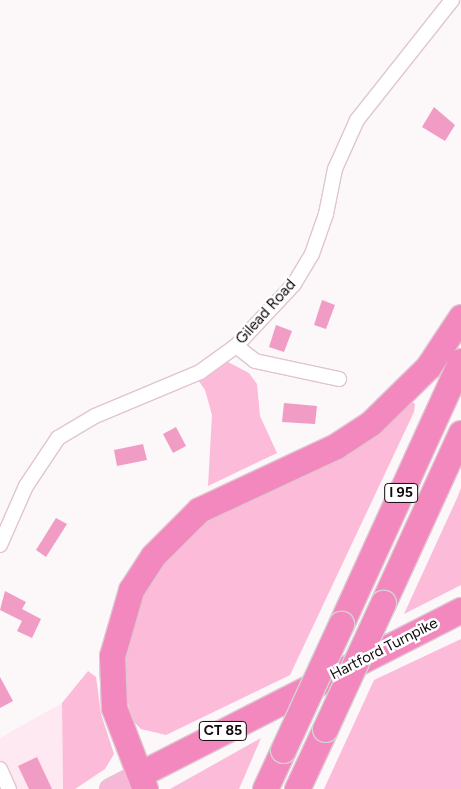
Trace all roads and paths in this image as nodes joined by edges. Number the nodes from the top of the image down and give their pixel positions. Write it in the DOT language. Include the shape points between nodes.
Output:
graph roads {
  1 [pos="452,0"];
  2 [pos="461,317"];
  3 [pos="236,346"];
  4 [pos="461,361"];
  5 [pos="339,379"];
  6 [pos="461,433"];
  7 [pos="0,545"];
  8 [pos="461,610"];
  9 [pos="0,769"];
  10 [pos="142,781"];
  11 [pos="9,789"];
  12 [pos="110,789"];
  13 [pos="266,789"];
  14 [pos="297,789"];
  1 -- 3 [label="street, Gilead Road" via="357,120 335,169 326,214 312,254 294,284"];
  2 -- 10 [label="highway" via="428,366 371,423 336,446 200,510 153,556 131,590 112,656 114,708"];
  3 -- 5 [label="street" via="255,361"];
  3 -- 7 [label="street, Gilead Road" via="200,372 95,416 58,438 26,486"];
  4 -- 13 [label="highway, I 95, bridge"];
  6 -- 14 [label="highway, I 95, bridge"];
  8 -- 10 [label="highway, Hartford Turnpike / CT 85" via="307,688"];
  9 -- 11 [label="street"];
  10 -- 12 [label="main road, CT 85"];
}
